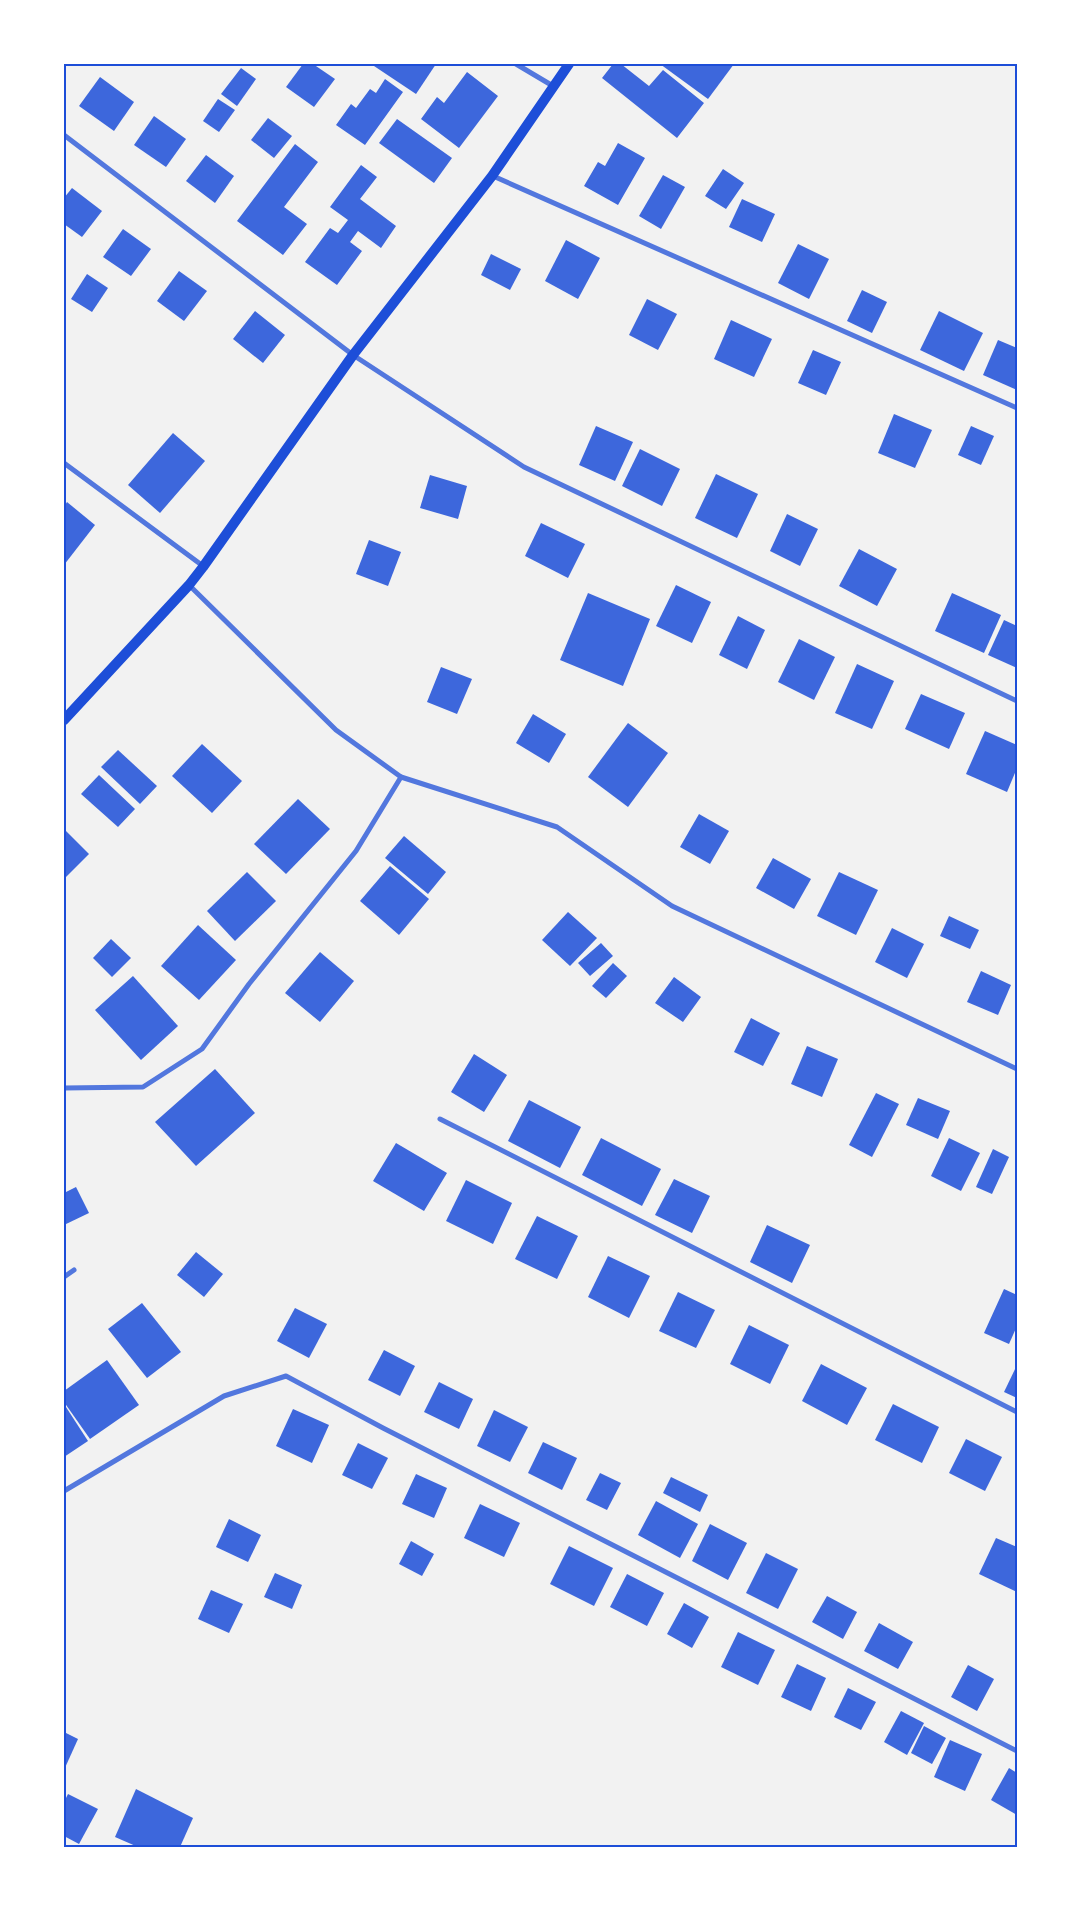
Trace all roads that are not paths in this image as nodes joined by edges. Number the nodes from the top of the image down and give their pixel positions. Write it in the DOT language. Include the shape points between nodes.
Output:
graph roads {
  1 [pos="516,64"];
  2 [pos="569,64"];
  3 [pos="553,86"];
  4 [pos="64,135"];
  5 [pos="492,176"];
  6 [pos="354,355"];
  7 [pos="1017,408"];
  8 [pos="64,463"];
  9 [pos="203,567"];
  10 [pos="189,585"];
  11 [pos="1017,702"];
  12 [pos="64,720"];
  13 [pos="401,776"];
  14 [pos="1017,1069"];
  15 [pos="64,1088"];
  16 [pos="440,1119"];
  17 [pos="74,1270"];
  18 [pos="64,1278"];
  19 [pos="1017,1412"];
  20 [pos="64,1491"];
  21 [pos="1017,1751"];
  1 -- 3 [label="street"];
  2 -- 3 [label="main road"];
  3 -- 5 [label="main road"];
  4 -- 6 [label="street"];
  5 -- 6 [label="main road"];
  5 -- 7 [label="street"];
  6 -- 9 [label="main road"];
  6 -- 11 [label="street" via="524,467"];
  8 -- 9 [label="street"];
  9 -- 10 [label="main road"];
  10 -- 12 [label="main road"];
  10 -- 13 [label="street" via="336,730"];
  13 -- 14 [label="street" via="556,827 672,906"];
  13 -- 15 [label="street" via="356,851 249,984 202,1049 143,1087"];
  16 -- 19 [label="street"];
  17 -- 18 [label="street"];
  20 -- 21 [label="street" via="224,1396 286,1376"];
}
